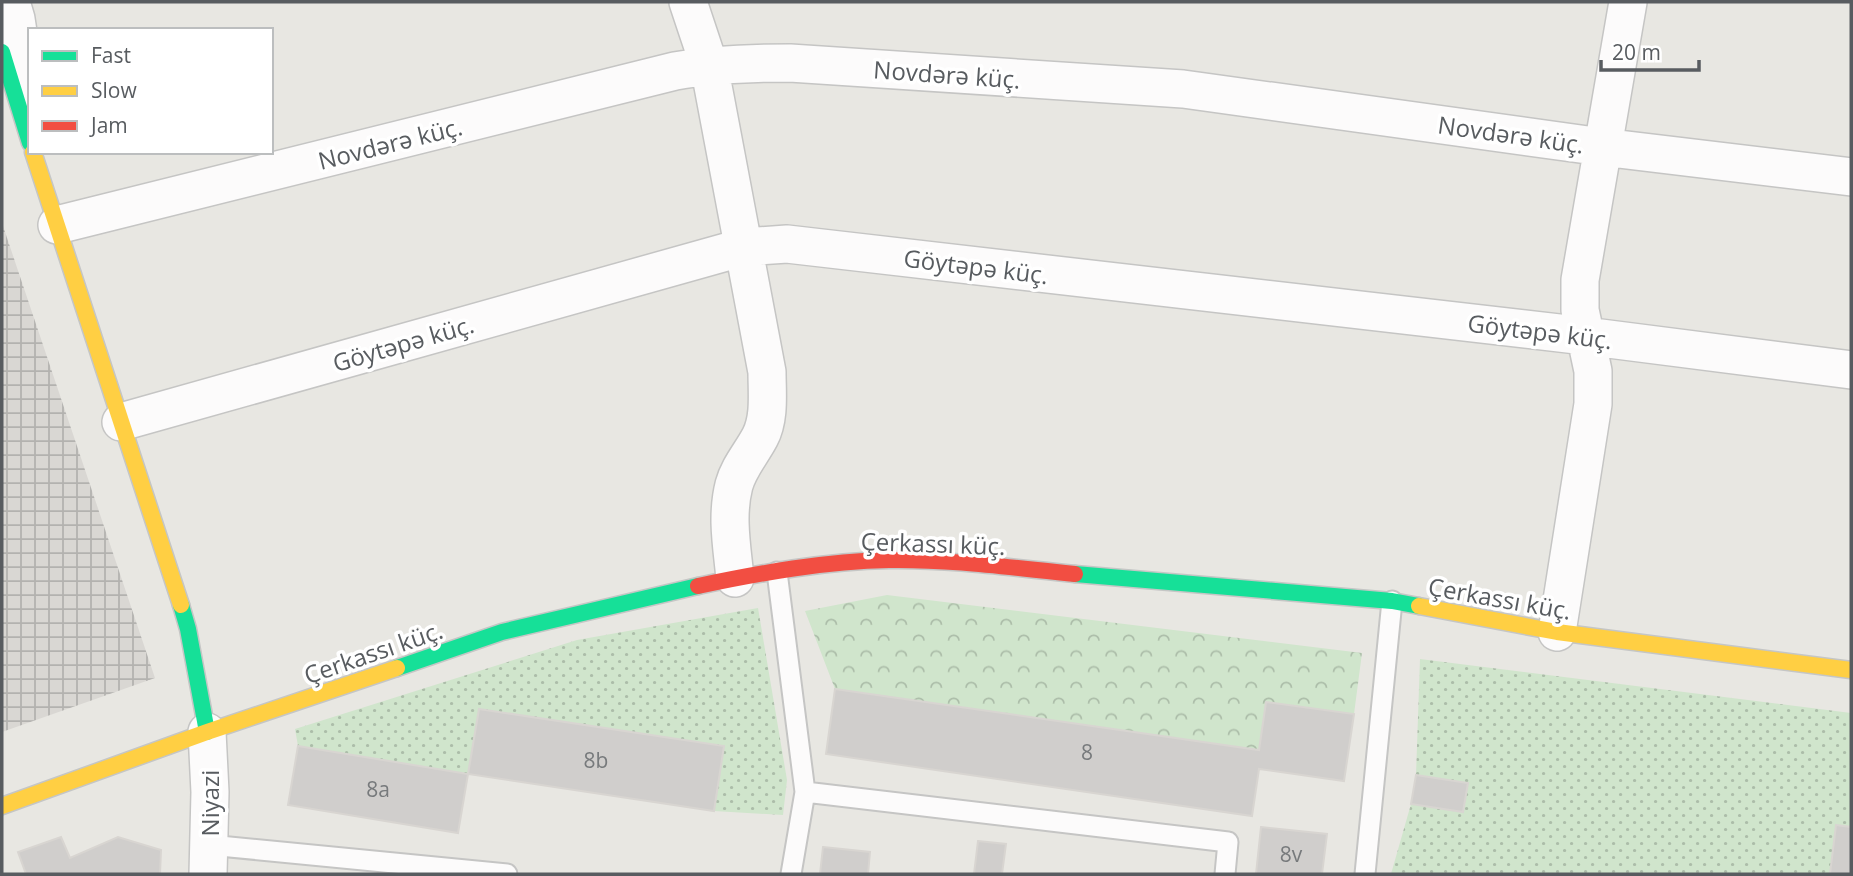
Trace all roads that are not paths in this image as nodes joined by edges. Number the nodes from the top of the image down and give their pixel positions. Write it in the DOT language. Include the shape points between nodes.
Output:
graph roads {
  1 [pos="11,2"];
  2 [pos="688,2"];
  3 [pos="1628,2"];
  4 [pos="2,52"];
  5 [pos="709,65"];
  6 [pos="28,98"];
  7 [pos="2,112"];
  8 [pos="28,135"];
  9 [pos="28,146"];
  10 [pos="1602,147"];
  11 [pos="34,154"];
  12 [pos="1851,177"];
  13 [pos="57,225"];
  14 [pos="744,247"];
  15 [pos="1585,336"];
  16 [pos="1851,370"];
  17 [pos="121,422"];
  18 [pos="777,572"];
  19 [pos="735,578"];
  20 [pos="1392,601"];
  21 [pos="1557,632"];
  22 [pos="1851,670"];
  23 [pos="207,732"];
  24 [pos="804,792"];
  25 [pos="2,806"];
  26 [pos="209,860"];
  27 [pos="507,874"];
  28 [pos="790,874"];
  29 [pos="1225,874"];
  30 [pos="1365,874"];
  1 -- 6 [label="street"];
  2 -- 5 [label="street"];
  3 -- 10 [label="street"];
  4 -- 8 [label="street"];
  5 -- 10 [label="street, Novdərə küç." via="790,63 1183,89"];
  5 -- 13 [label="street, Novdərə küç."];
  5 -- 14 [label="street"];
  7 -- 9 [label="street"];
  10 -- 12 [label="street, Novdərə küç."];
  10 -- 15 [label="street" via="1580,280"];
  11 -- 13 [label="street"];
  13 -- 17 [label="street"];
  14 -- 15 [label="street, Göytəpə küç." via="787,244"];
  14 -- 17 [label="street, Göytəpə küç."];
  14 -- 19 [label="street" via="767,372 767,413 761,435 734,486 729,517"];
  15 -- 16 [label="street, Göytəpə küç."];
  15 -- 21 [label="street" via="1593,371 1593,404"];
  17 -- 23 [label="street" via="188,629"];
  18 -- 19 [label="street, Çerkassı küç."];
  18 -- 20 [label="street, Çerkassı küç." via="887,560 927,561"];
  18 -- 24 [label="lane"];
  19 -- 23 [label="street, Çerkassı küç." via="502,632"];
  20 -- 21 [label="street, Çerkassı küç."];
  20 -- 30 [label="lane"];
  21 -- 22 [label="street, Çerkassı küç."];
  23 -- 25 [label="street, Çerkassı küç."];
  23 -- 26 [label="street, Niyazi"];
  24 -- 28 [label="lane"];
  24 -- 29 [label="lane" via="1228,842"];
  26 -- 27 [label="lane"];
}
